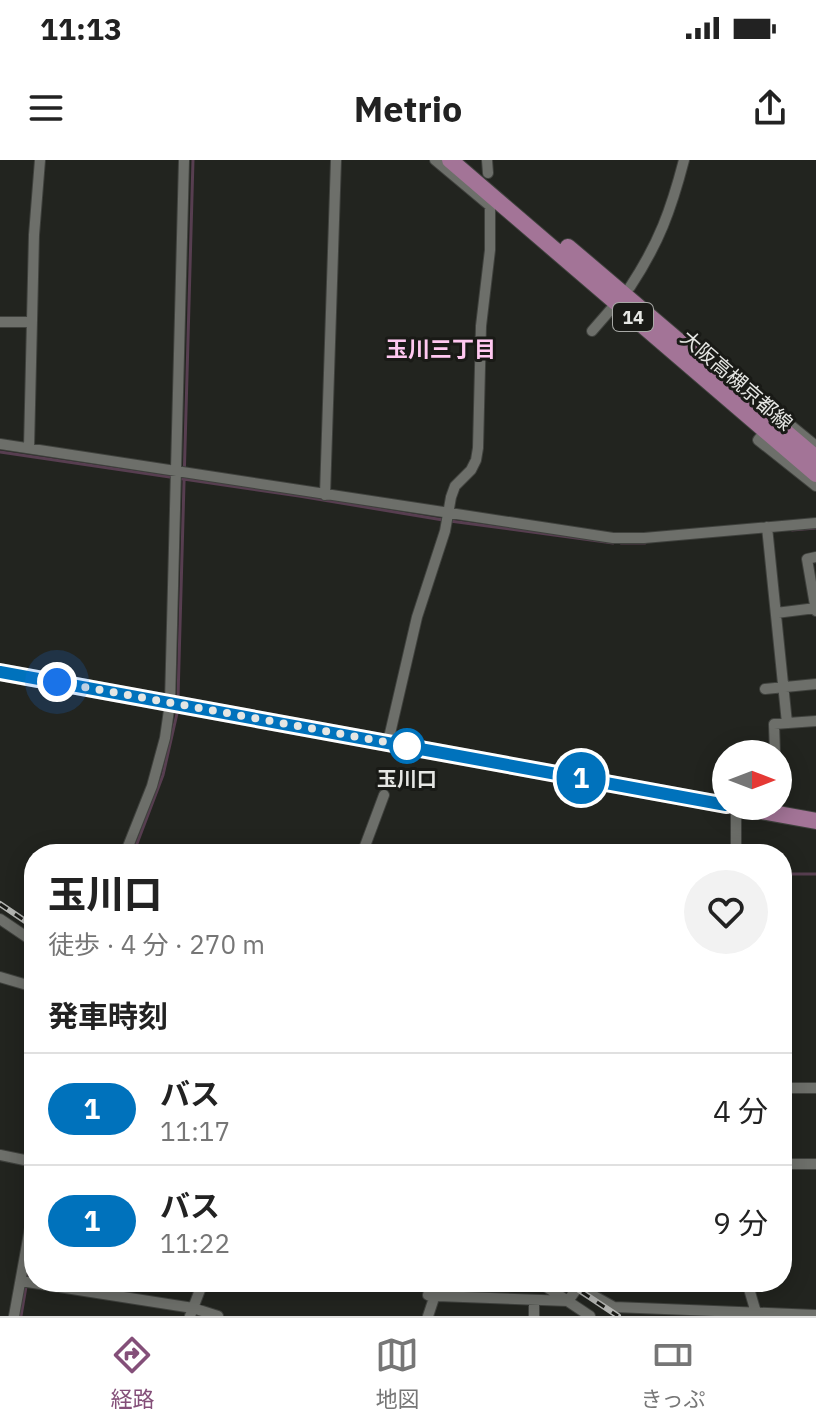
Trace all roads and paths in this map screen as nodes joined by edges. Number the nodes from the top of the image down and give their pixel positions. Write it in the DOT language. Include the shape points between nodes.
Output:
graph roads {
  1 [pos="40,160"];
  2 [pos="184,160"];
  3 [pos="336,160"];
  4 [pos="435,160"];
  5 [pos="450,160"];
  6 [pos="466,160"];
  7 [pos="684,160"];
  8 [pos="630,287"];
  9 [pos="612,308"];
  10 [pos="0,322"];
  11 [pos="32,322"];
  12 [pos="592,331"];
  13 [pos="775,418"];
  14 [pos="762,435"];
  15 [pos="0,444"];
  16 [pos="816,446"];
  17 [pos="29,448"];
  18 [pos="816,458"];
  19 [pos="176,471"];
  20 [pos="816,474"];
  21 [pos="816,486"];
  22 [pos="325,495"];
  23 [pos="448,513"];
  24 [pos="816,523"];
  25 [pos="767,527"];
  26 [pos="816,557"];
  27 [pos="816,609"];
  28 [pos="776,613"];
  29 [pos="0,672"];
  30 [pos="816,684"];
  31 [pos="783,688"];
  32 [pos="765,689"];
  33 [pos="170,703"];
  34 [pos="816,721"];
  35 [pos="787,723"];
  36 [pos="775,740"];
  37 [pos="388,742"];
  38 [pos="384,795"];
  39 [pos="712,802"];
  40 [pos="792,815"];
  41 [pos="735,820"];
  42 [pos="816,821"];
  43 [pos="129,844"];
  44 [pos="366,844"];
  45 [pos="736,844"];
  46 [pos="0,919"];
  47 [pos="24,935"];
  48 [pos="0,977"];
  49 [pos="24,984"];
  50 [pos="792,1088"];
  51 [pos="816,1088"];
  52 [pos="0,1155"];
  53 [pos="24,1160"];
  54 [pos="792,1164"];
  55 [pos="816,1164"];
  56 [pos="24,1264"];
  57 [pos="21,1281"];
  58 [pos="24,1282"];
  59 [pos="81,1292"];
  60 [pos="199,1292"];
  61 [pos="429,1292"];
  62 [pos="554,1292"];
  63 [pos="574,1292"];
  64 [pos="587,1292"];
  65 [pos="750,1292"];
  66 [pos="434,1298"];
  67 [pos="534,1301"];
  68 [pos="568,1301"];
  69 [pos="191,1312"];
  70 [pos="757,1315"];
  71 [pos="816,1315"];
  72 [pos="14,1316"];
  73 [pos="218,1316"];
  74 [pos="428,1316"];
  75 [pos="534,1316"];
  76 [pos="590,1316"];
  1 -- 11 [label="street"];
  2 -- 19 [label="street"];
  3 -- 22 [label="street"];
  4 -- 23 [label="street" via="490,206 476,460 455,486"];
  5 -- 20 [label="main road, 大阪高槻京都線 / 14"];
  6 -- 18 [label="main road, 大阪高槻京都線 / 14"];
  7 -- 8 [label="street" via="658,240"];
  9 -- 12 [label="street"];
  10 -- 11 [label="street"];
  11 -- 17 [label="street"];
  13 -- 16 [label="street" via="777,414"];
  14 -- 21 [label="street" via="758,440"];
  15 -- 17 [label="street"];
  17 -- 19 [label="street"];
  19 -- 22 [label="street"];
  19 -- 33 [label="street"];
  22 -- 23 [label="street"];
  23 -- 25 [label="street" via="613,538"];
  23 -- 37 [label="street"];
  24 -- 25 [label="street"];
  25 -- 28 [label="street"];
  26 -- 27 [label="street" via="807,559"];
  27 -- 28 [label="street"];
  28 -- 31 [label="street"];
  29 -- 33 [label="main road"];
  30 -- 31 [label="street"];
  31 -- 32 [label="street"];
  31 -- 35 [label="street"];
  33 -- 37 [label="main road"];
  33 -- 43 [label="street" via="152,786"];
  34 -- 35 [label="street"];
  35 -- 36 [label="street" via="774,724"];
  37 -- 39 [label="main road"];
  38 -- 44 [label="street"];
  40 -- 42 [label="main road"];
  41 -- 45 [label="street"];
  46 -- 47 [label="street"];
  48 -- 49 [label="street"];
  50 -- 51 [label="street"];
  52 -- 53 [label="street"];
  54 -- 55 [label="street"];
  56 -- 57 [label="street"];
  57 -- 58 [label="street"];
  57 -- 72 [label="street"];
  59 -- 69 [label="street"];
  60 -- 69 [label="street"];
  61 -- 66 [label="street"];
  62 -- 68 [label="street"];
  63 -- 68 [label="street"];
  64 -- 70 [label="street" via="614,1307"];
  65 -- 70 [label="street"];
  66 -- 67 [label="street"];
  66 -- 74 [label="street"];
  67 -- 68 [label="street"];
  67 -- 75 [label="street"];
  68 -- 76 [label="street"];
  69 -- 73 [label="street"];
  70 -- 71 [label="street"];
}
